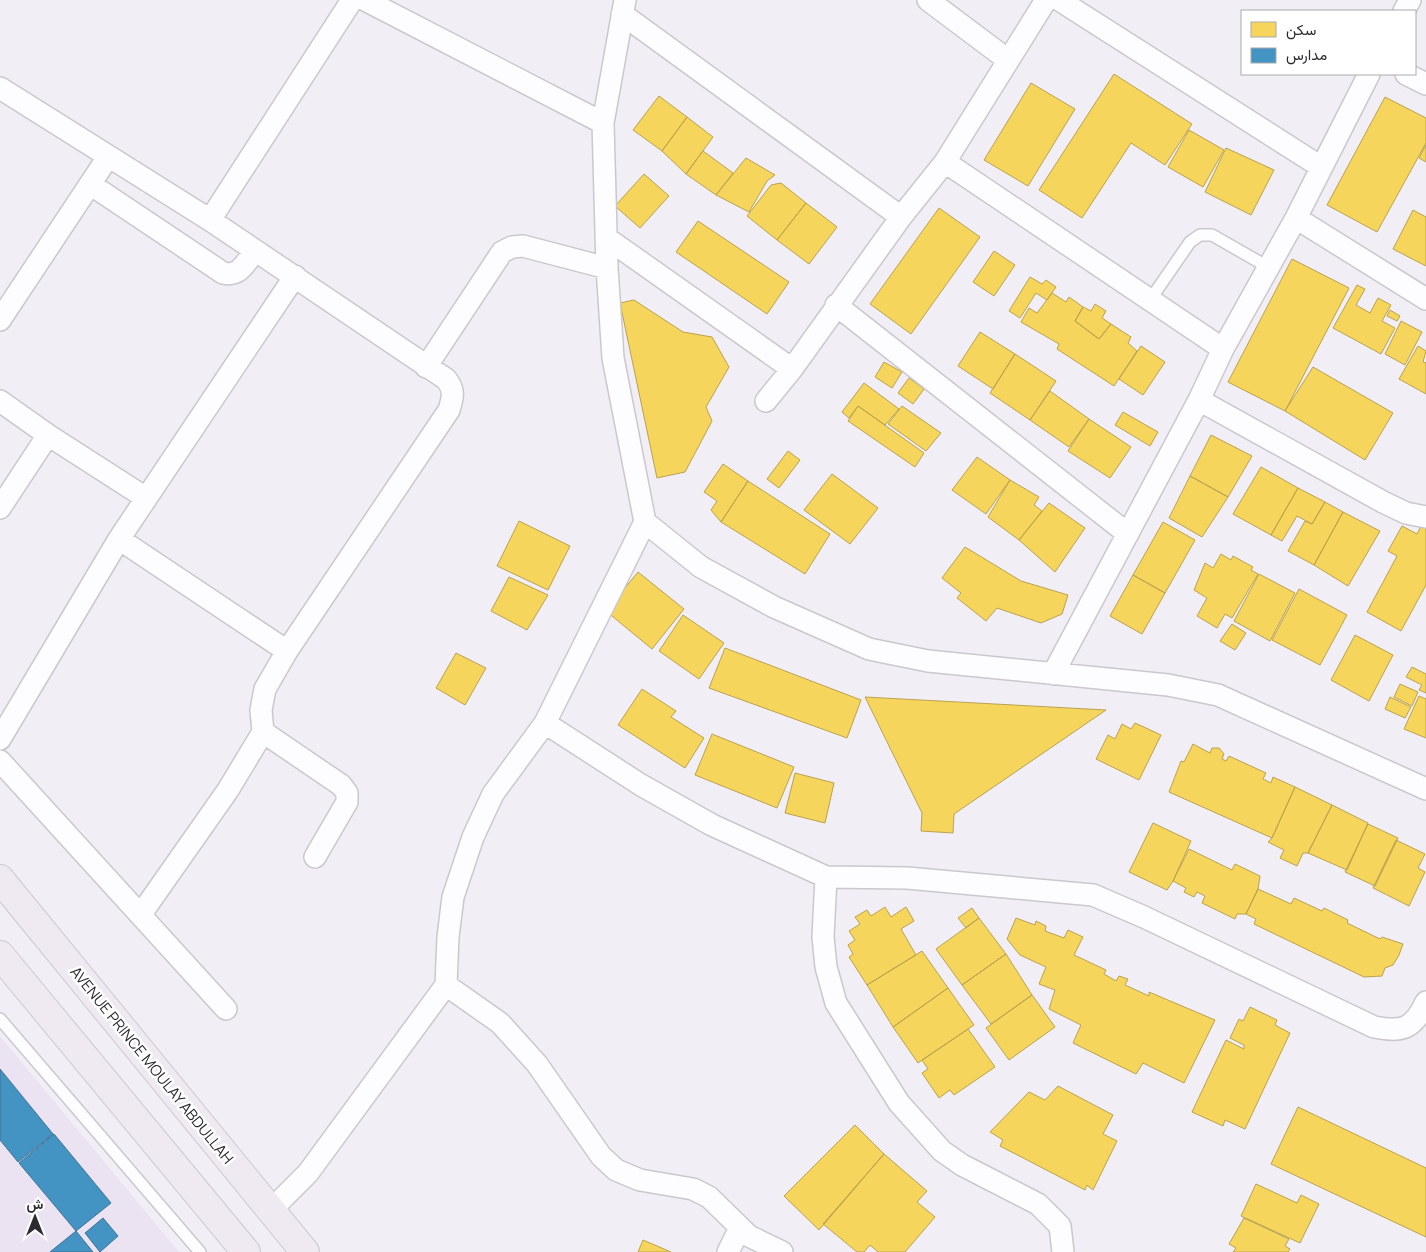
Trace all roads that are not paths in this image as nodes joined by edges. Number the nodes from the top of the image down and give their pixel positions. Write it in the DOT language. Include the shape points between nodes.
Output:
graph roads {
  1 [pos="352,0"];
  2 [pos="365,0"];
  3 [pos="928,0"];
  4 [pos="1046,0"];
  5 [pos="1059,0"];
  6 [pos="624,7"];
  7 [pos="1008,60"];
  8 [pos="1368,75"];
  9 [pos="1408,75"];
  10 [pos="1426,84"];
  11 [pos="0,88"];
  12 [pos="603,123"];
  13 [pos="108,157"];
  14 [pos="945,162"];
  15 [pos="1321,167"];
  16 [pos="90,184"];
  17 [pos="900,217"];
  18 [pos="1296,218"];
  19 [pos="210,220"];
  20 [pos="608,239"];
  21 [pos="255,251"];
  22 [pos="607,268"];
  23 [pos="1268,268"];
  24 [pos="296,276"];
  25 [pos="1426,299"];
  26 [pos="1150,300"];
  27 [pos="836,305"];
  28 [pos="0,320"];
  29 [pos="1223,348"];
  30 [pos="426,367"];
  31 [pos="792,370"];
  32 [pos="1199,400"];
  33 [pos="766,401"];
  34 [pos="0,402"];
  35 [pos="48,435"];
  36 [pos="146,498"];
  37 [pos="0,508"];
  38 [pos="1426,516"];
  39 [pos="645,522"];
  40 [pos="1128,534"];
  41 [pos="120,539"];
  42 [pos="287,650"];
  43 [pos="1053,674"];
  44 [pos="545,723"];
  45 [pos="263,732"];
  46 [pos="0,738"];
  47 [pos="0,760"];
  48 [pos="1426,789"];
  49 [pos="315,857"];
  50 [pos="826,877"];
  51 [pos="0,879"];
  52 [pos="141,914"];
  53 [pos="0,955"];
  54 [pos="446,985"];
  55 [pos="1426,1002"];
  56 [pos="226,1008"];
  57 [pos="0,1019"];
  58 [pos="270,1211"];
  59 [pos="740,1228"];
  60 [pos="200,1252"];
  61 [pos="246,1252"];
  62 [pos="305,1252"];
  63 [pos="728,1252"];
  64 [pos="782,1252"];
  65 [pos="1063,1252"];
  1 -- 19 [label="street"];
  2 -- 12 [label="street"];
  3 -- 7 [label="street"];
  4 -- 7 [label="street"];
  5 -- 15 [label="street"];
  6 -- 12 [label="street"];
  6 -- 17 [label="street"];
  7 -- 14 [label="street"];
  8 -- 15 [label="street"];
  9 -- 10 [label="street"];
  11 -- 13 [label="street"];
  12 -- 20 [label="street"];
  13 -- 16 [label="street"];
  13 -- 19 [label="street"];
  14 -- 17 [label="street"];
  14 -- 26 [label="street"];
  15 -- 18 [label="street"];
  16 -- 21 [label="street" via="223,273 238,273"];
  16 -- 28 [label="street"];
  17 -- 27 [label="street"];
  18 -- 23 [label="street"];
  18 -- 25 [label="street"];
  19 -- 21 [label="street"];
  20 -- 22 [label="street"];
  20 -- 31 [label="street"];
  21 -- 24 [label="street"];
  22 -- 30 [label="street" via="522,246 502,252"];
  22 -- 39 [label="street" via="613,358"];
  23 -- 26 [label="lane" via="1212,235 1200,234 1190,242"];
  23 -- 29 [label="street"];
  24 -- 30 [label="street"];
  24 -- 36 [label="street"];
  26 -- 29 [label="street"];
  27 -- 31 [label="street"];
  27 -- 40 [label="street"];
  29 -- 32 [label="street"];
  30 -- 42 [label="street" via="451,386 454,396 449,410"];
  31 -- 33 [label="street"];
  32 -- 38 [label="street" via="1384,502 1406,513"];
  32 -- 40 [label="street"];
  34 -- 35 [label="street"];
  35 -- 36 [label="street"];
  35 -- 37 [label="street"];
  36 -- 41 [label="street"];
  39 -- 43 [label="street" via="701,567 782,611 869,649 928,661"];
  39 -- 44 [label="street"];
  40 -- 43 [label="street"];
  41 -- 42 [label="street"];
  41 -- 46 [label="street"];
  42 -- 45 [label="street" via="265,689 261,710"];
  43 -- 48 [label="street" via="1168,685 1218,695"];
  44 -- 50 [label="street" via="641,785 712,825"];
  44 -- 54 [label="street" via="493,794 472,836 453,897"];
  45 -- 49 [label="street" via="347,793 347,802"];
  45 -- 52 [label="street" via="228,790"];
  47 -- 52 [label="street"];
  50 -- 55 [label="street" via="907,878 1093,895 1374,1027 1394,1031 1408,1027"];
  50 -- 65 [label="street" via="823,936 826,966 836,1003 900,1103 942,1151 962,1165 1038,1204 1060,1226"];
  51 -- 58 [label="main road, AVENUE PRINCE MOULAY ABDULLAH"];
  52 -- 56 [label="street"];
  53 -- 61 [label="main road"];
  54 -- 58 [label="street" via="308,1173"];
  54 -- 59 [label="street" via="500,1023 537,1064 601,1156 616,1170 640,1180 693,1189 709,1197"];
  57 -- 60 [label="lane"];
  58 -- 62 [label="main road, AVENUE PRINCE MOULAY ABDULLAH"];
  59 -- 63 [label="street"];
  59 -- 64 [label="street"];
}
